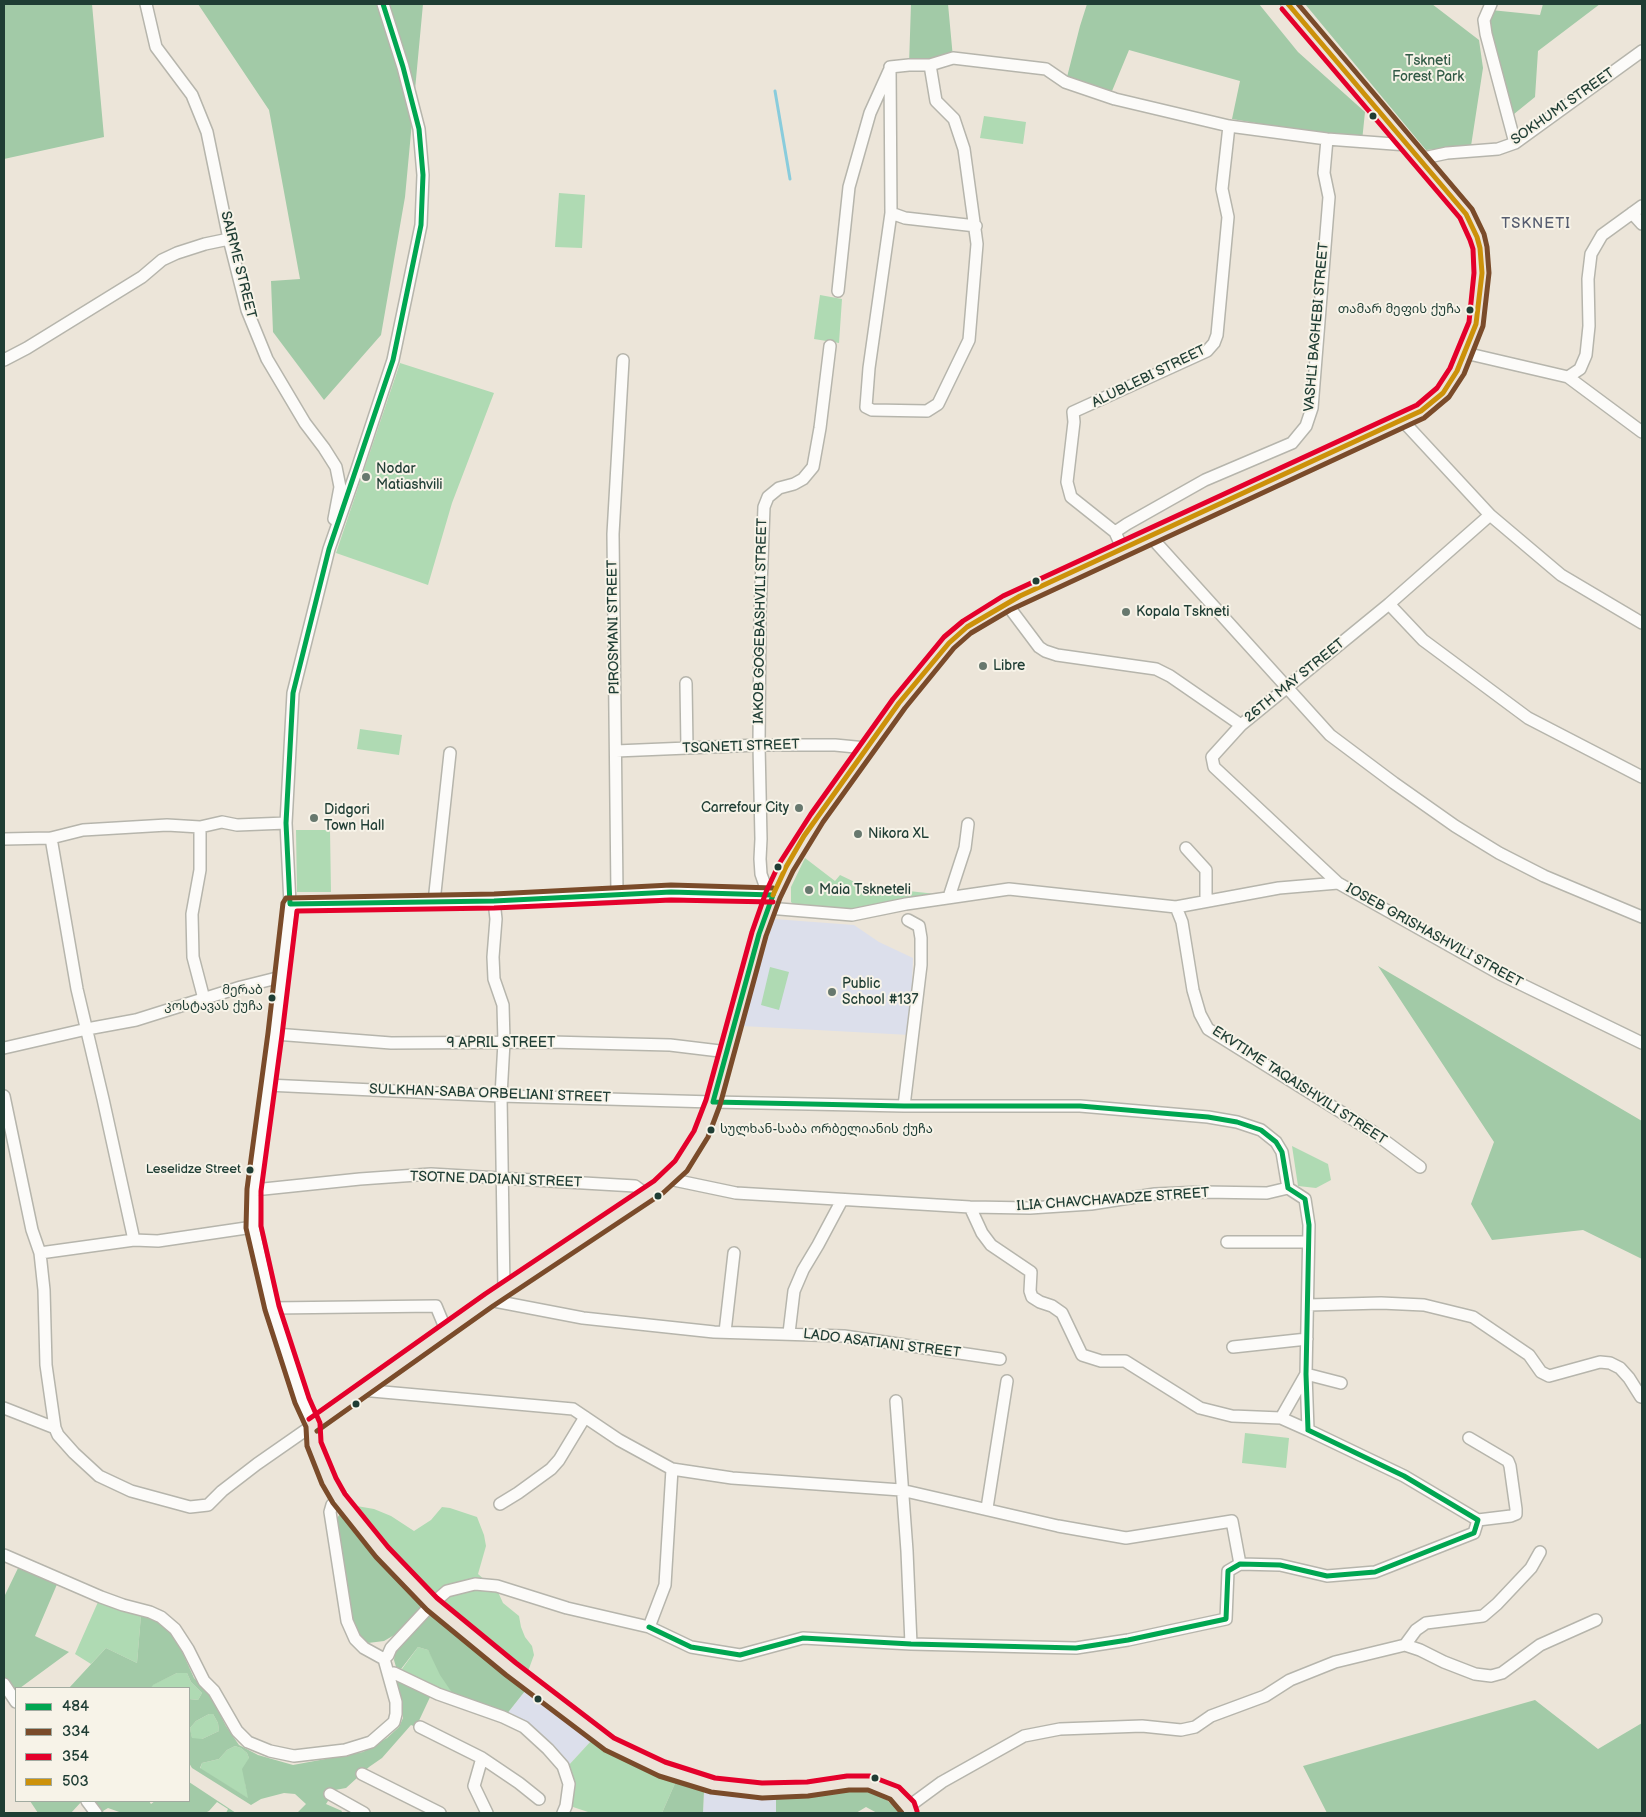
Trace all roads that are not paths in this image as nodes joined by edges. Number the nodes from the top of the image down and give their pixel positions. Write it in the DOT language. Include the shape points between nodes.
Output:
graph roads {
  1 [pos="146,4"];
  2 [pos="384,4"];
  3 [pos="1288,4"];
  4 [pos="1491,4"];
  5 [pos="1642,51"];
  6 [pos="930,65"];
  7 [pos="890,67"];
  8 [pos="1229,126"];
  9 [pos="1327,138"];
  10 [pos="1515,143"];
  11 [pos="1407,145"];
  12 [pos="1419,159"];
  13 [pos="1642,206"];
  14 [pos="891,213"];
  15 [pos="1632,213"];
  16 [pos="1642,224"];
  17 [pos="976,226"];
  18 [pos="229,240"];
  19 [pos="838,291"];
  20 [pos="830,346"];
  21 [pos="1465,353"];
  22 [pos="4,360"];
  23 [pos="623,360"];
  24 [pos="1568,377"];
  25 [pos="1402,420"];
  26 [pos="1642,432"];
  27 [pos="1490,516"];
  28 [pos="1115,532"];
  29 [pos="1151,537"];
  30 [pos="329,549"];
  31 [pos="1123,550"];
  32 [pos="1006,603"];
  33 [pos="1389,604"];
  34 [pos="1642,623"];
  35 [pos="686,683"];
  36 [pos="1287,686"];
  37 [pos="1241,724"];
  38 [pos="759,745"];
  39 [pos="687,748"];
  40 [pos="866,748"];
  41 [pos="616,751"];
  42 [pos="450,753"];
  43 [pos="1642,777"];
  44 [pos="286,823"];
  45 [pos="968,824"];
  46 [pos="200,827"];
  47 [pos="4,838"];
  48 [pos="51,838"];
  49 [pos="1186,848"];
  50 [pos="1338,883"];
  51 [pos="617,894"];
  52 [pos="770,894"];
  53 [pos="949,897"];
  54 [pos="494,901"];
  55 [pos="1206,901"];
  56 [pos="434,902"];
  57 [pos="290,904"];
  58 [pos="1176,907"];
  59 [pos="768,908"];
  60 [pos="1642,917"];
  61 [pos="908,920"];
  62 [pos="281,977"];
  63 [pos="204,1000"];
  64 [pos="87,1029"];
  65 [pos="275,1034"];
  66 [pos="504,1042"];
  67 [pos="1642,1043"];
  68 [pos="4,1048"];
  69 [pos="728,1052"];
  70 [pos="268,1085"];
  71 [pos="4,1096"];
  72 [pos="501,1096"];
  73 [pos="713,1102"];
  74 [pos="904,1106"];
  75 [pos="1420,1167"];
  76 [pos="503,1179"];
  77 [pos="669,1179"];
  78 [pos="1288,1188"];
  79 [pos="254,1190"];
  80 [pos="647,1195"];
  81 [pos="842,1200"];
  82 [pos="970,1207"];
  83 [pos="253,1227"];
  84 [pos="134,1240"];
  85 [pos="1227,1242"];
  86 [pos="1308,1242"];
  87 [pos="40,1253"];
  88 [pos="734,1253"];
  89 [pos="504,1290"];
  90 [pos="489,1300"];
  91 [pos="1308,1305"];
  92 [pos="272,1308"];
  93 [pos="446,1330"];
  94 [pos="720,1332"];
  95 [pos="789,1333"];
  96 [pos="1307,1339"];
  97 [pos="1233,1347"];
  98 [pos="1000,1358"];
  99 [pos="1306,1374"];
  100 [pos="1007,1382"];
  101 [pos="1341,1383"];
  102 [pos="361,1390"];
  103 [pos="1641,1397"];
  104 [pos="896,1402"];
  105 [pos="4,1408"];
  106 [pos="585,1417"];
  107 [pos="1281,1418"];
  108 [pos="313,1425"];
  109 [pos="55,1428"];
  110 [pos="1308,1430"];
  111 [pos="1469,1438"];
  112 [pos="672,1469"];
  113 [pos="901,1490"];
  114 [pos="339,1498"];
  115 [pos="500,1504"];
  116 [pos="987,1508"];
  117 [pos="1478,1520"];
  118 [pos="1540,1552"];
  119 [pos="4,1555"];
  120 [pos="1240,1564"];
  121 [pos="432,1604"];
  122 [pos="1596,1620"];
  123 [pos="649,1627"];
  124 [pos="911,1644"];
  125 [pos="1405,1645"];
  126 [pos="384,1659"];
  127 [pos="388,1672"];
  128 [pos="4,1684"];
  129 [pos="15,1700"];
  130 [pos="420,1727"];
  131 [pos="482,1758"];
  132 [pos="362,1774"];
  133 [pos="330,1794"];
  134 [pos="539,1799"];
  135 [pos="87,1802"];
  136 [pos="909,1810"];
  137 [pos="96,1813"];
  138 [pos="364,1813"];
  139 [pos="440,1813"];
  140 [pos="486,1813"];
  141 [pos="563,1813"];
  1 -- 18 [label="street, SAIRME STREET" via="156,47 192,95 207,132"];
  2 -- 30 [label="street" via="419,130 423,176 421,225 393,360"];
  3 -- 11 [label="main road"];
  4 -- 10 [label="street" via="1484,20 1486,34"];
  5 -- 10 [label="street, SOKHUMI STREET"];
  6 -- 7 [label="street"];
  6 -- 8 [label="street" via="953,58 1046,69 1064,82 1115,99"];
  6 -- 17 [label="street" via="936,102 954,119 964,149"];
  7 -- 14 [label="street"];
  7 -- 19 [label="street" via="870,114 849,187"];
  8 -- 9 [label="street"];
  8 -- 28 [label="street, ALUBLEBI STREET" via="1222,189 1228,217 1214,343 1207,350 1073,412 1067,482 1070,497"];
  9 -- 11 [label="street"];
  9 -- 28 [label="street, VASHLI BAGHEBI STREET" via="1324,173 1328,197 1312,408 1306,426 1292,443 1206,480"];
  10 -- 12 [label="street, SOKHUMI STREET" via="1498,149"];
  11 -- 12 [label="main road"];
  12 -- 21 [label="main road" via="1466,214 1480,248 1482,273 1476,324"];
  13 -- 15 [label="street"];
  14 -- 17 [label="street" via="905,218"];
  14 -- 17 [label="street" via="869,368 866,407 872,410 927,411 938,404 969,340"];
  15 -- 16 [label="street"];
  15 -- 24 [label="street" via="1602,235 1591,254 1586,355 1580,368"];
  18 -- 22 [label="street" via="205,244 162,260 142,277"];
  18 -- 30 [label="street, SAIRME STREET" via="247,310 267,359 336,467 340,487"];
  20 -- 38 [label="street, IAKOB GOGEBASHVILI STREET" via="813,467 803,479 768,496 764,507"];
  21 -- 24 [label="street"];
  21 -- 25 [label="main road" via="1443,393 1421,411"];
  23 -- 41 [label="street, PIROSMANI STREET" via="613,534"];
  24 -- 26 [label="street"];
  25 -- 27 [label="street"];
  25 -- 29 [label="main road"];
  27 -- 33 [label="street, 26TH MAY STREET"];
  27 -- 34 [label="street" via="1562,575"];
  28 -- 31 [label="street"];
  29 -- 31 [label="main road"];
  29 -- 36 [label="street"];
  30 -- 44 [label="street" via="293,693"];
  31 -- 32 [label="main road"];
  32 -- 37 [label="street, 26TH MAY STREET" via="1045,651 1156,669"];
  32 -- 40 [label="main road" via="948,643"];
  33 -- 36 [label="street, 26TH MAY STREET"];
  33 -- 43 [label="street" via="1423,640 1528,718"];
  35 -- 39 [label="street"];
  36 -- 37 [label="street, 26TH MAY STREET"];
  36 -- 60 [label="street" via="1330,735 1455,826 1544,876"];
  37 -- 50 [label="street" via="1212,757 1214,767"];
  38 -- 39 [label="street, TSQNETI STREET"];
  38 -- 40 [label="street, TSQNETI STREET"];
  38 -- 52 [label="street, IAKOB GOGEBASHVILI STREET" via="761,874"];
  39 -- 41 [label="street, TSQNETI STREET"];
  40 -- 52 [label="main road" via="804,836"];
  41 -- 51 [label="street, PIROSMANI STREET"];
  42 -- 56 [label="street"];
  44 -- 46 [label="street" via="237,825 222,822"];
  44 -- 57 [label="street"];
  45 -- 53 [label="street" via="965,848"];
  46 -- 48 [label="street" via="83,830"];
  46 -- 63 [label="street" via="200,870 192,914 193,957"];
  47 -- 48 [label="street"];
  48 -- 64 [label="street"];
  49 -- 55 [label="street" via="1206,870"];
  50 -- 55 [label="street, IOSEB GRISHASHVILI STREET"];
  50 -- 67 [label="street, IOSEB GRISHASHVILI STREET" via="1500,974"];
  51 -- 52 [label="street"];
  51 -- 54 [label="street"];
  52 -- 59 [label="main road"];
  53 -- 58 [label="street, IOSEB GRISHASHVILI STREET" via="1009,889"];
  53 -- 59 [label="street, IOSEB GRISHASHVILI STREET" via="852,915"];
  54 -- 56 [label="street"];
  54 -- 66 [label="street" via="494,979 503,1005"];
  55 -- 58 [label="street, IOSEB GRISHASHVILI STREET"];
  56 -- 57 [label="street"];
  57 -- 62 [label="street"];
  58 -- 75 [label="street, EKVTIME TAQAISHVILI STREET" via="1182,922 1193,990 1208,1029 1373,1132"];
  59 -- 69 [label="main road"];
  61 -- 74 [label="street" via="919,926 922,938"];
  62 -- 63 [label="street"];
  62 -- 65 [label="street"];
  63 -- 64 [label="street" via="136,1020"];
  64 -- 68 [label="street"];
  64 -- 84 [label="street"];
  65 -- 66 [label="street, 9 APRIL STREET" via="391,1043"];
  65 -- 70 [label="street"];
  66 -- 69 [label="street, 9 APRIL STREET" via="670,1045"];
  66 -- 72 [label="street"];
  69 -- 73 [label="main road"];
  70 -- 72 [label="street, SULKHAN-SABA ORBELIANI STREET"];
  70 -- 79 [label="street"];
  71 -- 87 [label="street" via="32,1230"];
  72 -- 73 [label="street, SULKHAN-SABA ORBELIANI STREET"];
  72 -- 76 [label="street"];
  73 -- 74 [label="street, SULKHAN-SABA ORBELIANI STREET"];
  73 -- 77 [label="main road" via="691,1152"];
  74 -- 78 [label="street, SULKHAN-SABA ORBELIANI STREET" via="1080,1106 1238,1122 1261,1130 1276,1142 1282,1152"];
  76 -- 79 [label="street, TSOTNE DADIANI STREET" via="431,1174"];
  76 -- 80 [label="street, TSOTNE DADIANI STREET" via="635,1186"];
  76 -- 89 [label="street"];
  77 -- 80 [label="main road"];
  77 -- 81 [label="street, ILIA CHAVCHAVADZE STREET" via="736,1194"];
  78 -- 82 [label="street, ILIA CHAVCHAVADZE STREET" via="1267,1193 1154,1194 1091,1204 1030,1208"];
  78 -- 86 [label="street" via="1305,1199"];
  79 -- 83 [label="street"];
  80 -- 89 [label="main road"];
  81 -- 82 [label="street, ILIA CHAVCHAVADZE STREET"];
  81 -- 95 [label="street, LADO ASATIANI STREET" via="794,1291"];
  82 -- 107 [label="street" via="982,1234 991,1245 1031,1272 1032,1297 1062,1314 1082,1355 1101,1361 1125,1361 1200,1408 1232,1416"];
  83 -- 84 [label="street" via="158,1241"];
  83 -- 92 [label="street"];
  84 -- 87 [label="street"];
  85 -- 86 [label="street"];
  86 -- 91 [label="street"];
  87 -- 109 [label="street" via="46,1365"];
  88 -- 94 [label="street"];
  89 -- 90 [label="main road"];
  90 -- 93 [label="main road"];
  90 -- 94 [label="street" via="583,1318"];
  91 -- 96 [label="street"];
  91 -- 103 [label="street" via="1424,1305 1473,1317 1529,1354 1541,1372 1549,1376 1600,1362 1610,1363 1620,1368"];
  92 -- 93 [label="street" via="436,1306"];
  92 -- 108 [label="street" via="302,1402"];
  93 -- 102 [label="main road"];
  94 -- 95 [label="street"];
  95 -- 98 [label="street, LADO ASATIANI STREET" via="844,1336"];
  96 -- 97 [label="street"];
  96 -- 99 [label="street"];
  99 -- 101 [label="street"];
  99 -- 107 [label="street"];
  99 -- 110 [label="street"];
  100 -- 116 [label="street"];
  102 -- 106 [label="street" via="573,1409"];
  102 -- 108 [label="main road"];
  104 -- 113 [label="street"];
  105 -- 109 [label="street"];
  106 -- 112 [label="street"];
  106 -- 115 [label="street" via="551,1470"];
  107 -- 110 [label="street"];
  108 -- 109 [label="street" via="257,1464 208,1505 190,1507 131,1491 99,1476 58,1436"];
  108 -- 114 [label="main road" via="318,1458"];
  110 -- 117 [label="street" via="1404,1476"];
  111 -- 117 [label="street" via="1508,1461 1516,1509 1516,1514 1511,1516"];
  112 -- 113 [label="street" via="732,1478"];
  112 -- 123 [label="street" via="665,1585"];
  113 -- 116 [label="street"];
  113 -- 124 [label="street"];
  114 -- 121 [label="main road" via="382,1552"];
  114 -- 126 [label="street" via="330,1512 347,1621 354,1639"];
  116 -- 120 [label="street" via="1058,1526 1126,1538 1232,1521"];
  117 -- 120 [label="street" via="1474,1533 1375,1572 1326,1576 1280,1565"];
  118 -- 125 [label="street" via="1531,1568 1483,1616 1426,1623"];
  119 -- 127 [label="street" via="123,1606 161,1617 175,1628 204,1681 214,1691 238,1731 248,1742 270,1751 294,1756 345,1750 371,1742 394,1722 396,1714"];
  120 -- 124 [label="street" via="1228,1571 1226,1620 1076,1648"];
  121 -- 123 [label="street" via="447,1591 486,1584 567,1608"];
  121 -- 126 [label="street"];
  121 -- 136 [label="main road" via="610,1744 662,1770 713,1785 762,1791 870,1783 894,1793"];
  122 -- 125 [label="street" via="1540,1644 1502,1673 1491,1676 1474,1674"];
  123 -- 124 [label="street" via="691,1647 740,1655 803,1638"];
  125 -- 136 [label="street" via="1335,1662 1290,1680 1266,1696 1211,1716 1195,1727 1181,1730 1142,1726 1060,1729 1024,1736 942,1782"];
  126 -- 127 [label="street"];
  127 -- 141 [label="street" via="524,1727 564,1766 569,1784"];
  128 -- 129 [label="street"];
  130 -- 131 [label="street"];
  131 -- 134 [label="street"];
  131 -- 140 [label="street" via="474,1786"];
  132 -- 139 [label="street"];
  133 -- 138 [label="street"];
  135 -- 137 [label="street"];
}
